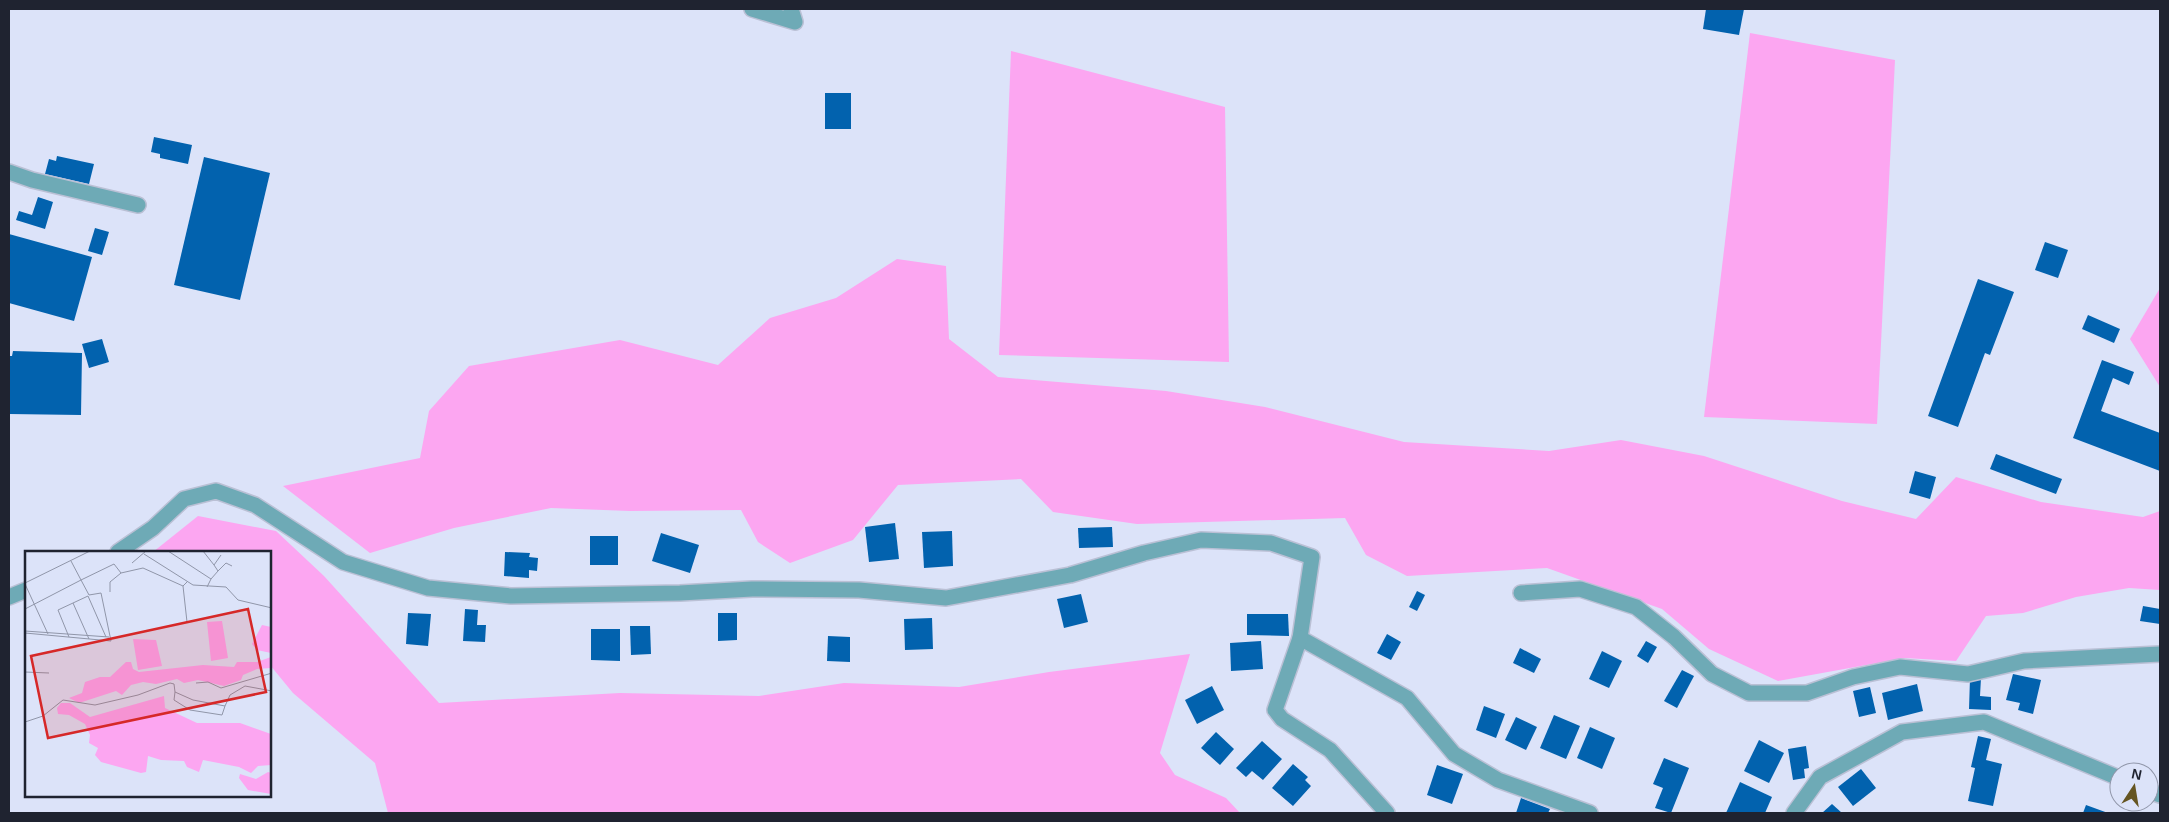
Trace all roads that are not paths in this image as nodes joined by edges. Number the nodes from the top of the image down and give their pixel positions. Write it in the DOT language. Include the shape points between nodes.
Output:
graph roads {
  1 [pos="752,9"];
  2 [pos="791,9"];
  3 [pos="9,172"];
  4 [pos="138,205"];
  5 [pos="119,551"];
  6 [pos="25,590"];
  7 [pos="1521,593"];
  8 [pos="9,596"];
  9 [pos="1300,638"];
  10 [pos="2160,654"];
  11 [pos="2109,774"];
  12 [pos="1387,813"];
  13 [pos="1590,813"];
  14 [pos="1794,813"];
  1 -- 2 [label="street" via="796,22"];
  3 -- 4 [label="street"];
  5 -- 9 [label="street" via="153,528 184,499 216,491 255,505 343,562 428,588 511,596 752,589 859,590 946,598 1070,575 1201,540 1271,543 1312,557"];
  6 -- 8 [label="street"];
  7 -- 10 [label="street" via="1580,589 1636,607 1674,637 1712,674 1749,693 1807,693 1853,677 1900,667 1968,674 2024,661"];
  9 -- 12 [label="street" via="1275,710 1282,719 1330,750"];
  9 -- 13 [label="street" via="1407,698 1454,754 1498,780"];
  11 -- 14 [label="street" via="1984,722 1902,732 1820,777"];
}
